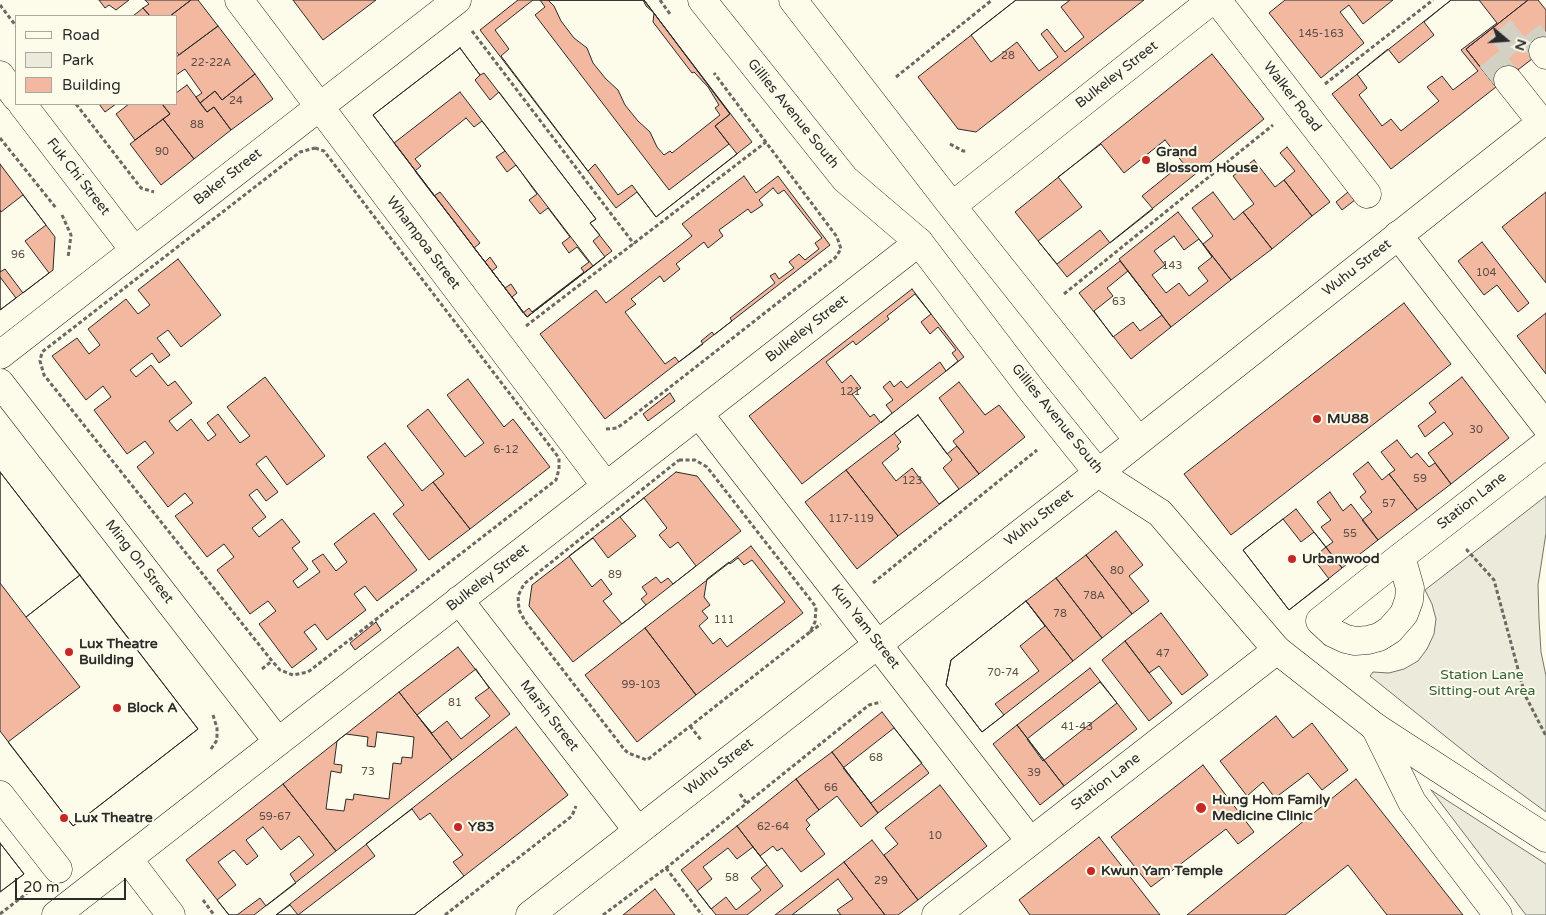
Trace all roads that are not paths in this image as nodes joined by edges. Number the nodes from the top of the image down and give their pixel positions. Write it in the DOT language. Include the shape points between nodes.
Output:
graph roads {
  1 [pos="239,0"];
  2 [pos="457,0"];
  3 [pos="702,0"];
  4 [pos="793,0"];
  5 [pos="1212,0"];
  6 [pos="1217,0"];
  7 [pos="0,76"];
  8 [pos="1508,80"];
  9 [pos="15,95"];
  10 [pos="23,105"];
  11 [pos="320,106"];
  12 [pos="1544,121"];
  13 [pos="1367,194"];
  14 [pos="952,206"];
  15 [pos="1398,235"];
  16 [pos="919,242"];
  17 [pos="134,250"];
  18 [pos="0,354"];
  19 [pos="0,382"];
  20 [pos="699,414"];
  21 [pos="1546,426"];
  22 [pos="1138,440"];
  23 [pos="1546,444"];
  24 [pos="1098,473"];
  25 [pos="606,486"];
  26 [pos="1398,558"];
  27 [pos="459,600"];
  28 [pos="877,643"];
  29 [pos="1277,650"];
  30 [pos="1375,727"];
  31 [pos="278,742"];
  32 [pos="0,795"];
  33 [pos="638,831"];
  34 [pos="1546,838"];
  35 [pos="1030,841"];
  36 [pos="128,859"];
  37 [pos="58,869"];
  38 [pos="56,915"];
  39 [pos="171,915"];
  40 [pos="530,915"];
  41 [pos="936,915"];
  42 [pos="1498,915"];
  1 -- 11 [label="main road, Whampoa Street"];
  2 -- 11 [label="main road, Baker Street"];
  3 -- 16 [label="main road, Gillies Avenue South" via="845,179"];
  4 -- 14 [label="main road"];
  5 -- 14 [label="main road, Bulkeley Street"];
  6 -- 13 [label="main road, Walker Road"];
  7 -- 9 [label="main road"];
  8 -- 12 [label="main road"];
  10 -- 17 [label="main road, Fuk Chi Street"];
  11 -- 17 [label="main road, Baker Street"];
  11 -- 25 [label="main road, Whampoa Street"];
  12 -- 15 [label="main road, Wuhu Street"];
  14 -- 22 [label="main road"];
  15 -- 21 [label="main road"];
  15 -- 22 [label="main road, Wuhu Street"];
  16 -- 20 [label="main road, Bulkeley Street"];
  16 -- 24 [label="main road, Gillies Avenue South"];
  17 -- 18 [label="main road, Baker Street"];
  19 -- 31 [label="main road, Ming On Street"];
  20 -- 25 [label="main road, Bulkeley Street"];
  20 -- 28 [label="main road, Kun Yam Street"];
  22 -- 24 [label="main road, Wuhu Street"];
  23 -- 26 [label="main road, Station Lane"];
  24 -- 28 [label="main road, Wuhu Street"];
  24 -- 29 [label="main road, Gillies Avenue South" via="1160,513"];
  25 -- 27 [label="main road, Bulkeley Street"];
  27 -- 31 [label="main road, Bulkeley Street"];
  27 -- 33 [label="main road, Marsh Street"];
  28 -- 33 [label="main road, Wuhu Street"];
  28 -- 35 [label="main road, Kun Yam Street"];
  29 -- 30 [label="main road, Gillies Avenue South"];
  29 -- 35 [label="main road, Station Lane"];
  30 -- 34 [label="main road"];
  30 -- 42 [label="main road, Gillies Avenue South" via="1412,802"];
  31 -- 36 [label="main road, Bulkeley Street"];
  32 -- 37 [label="main road"];
  33 -- 40 [label="main road, Wuhu Street"];
  35 -- 41 [label="main road, Station Lane"];
  36 -- 38 [label="main road, Bulkeley Street"];
  36 -- 39 [label="main road"];
}
